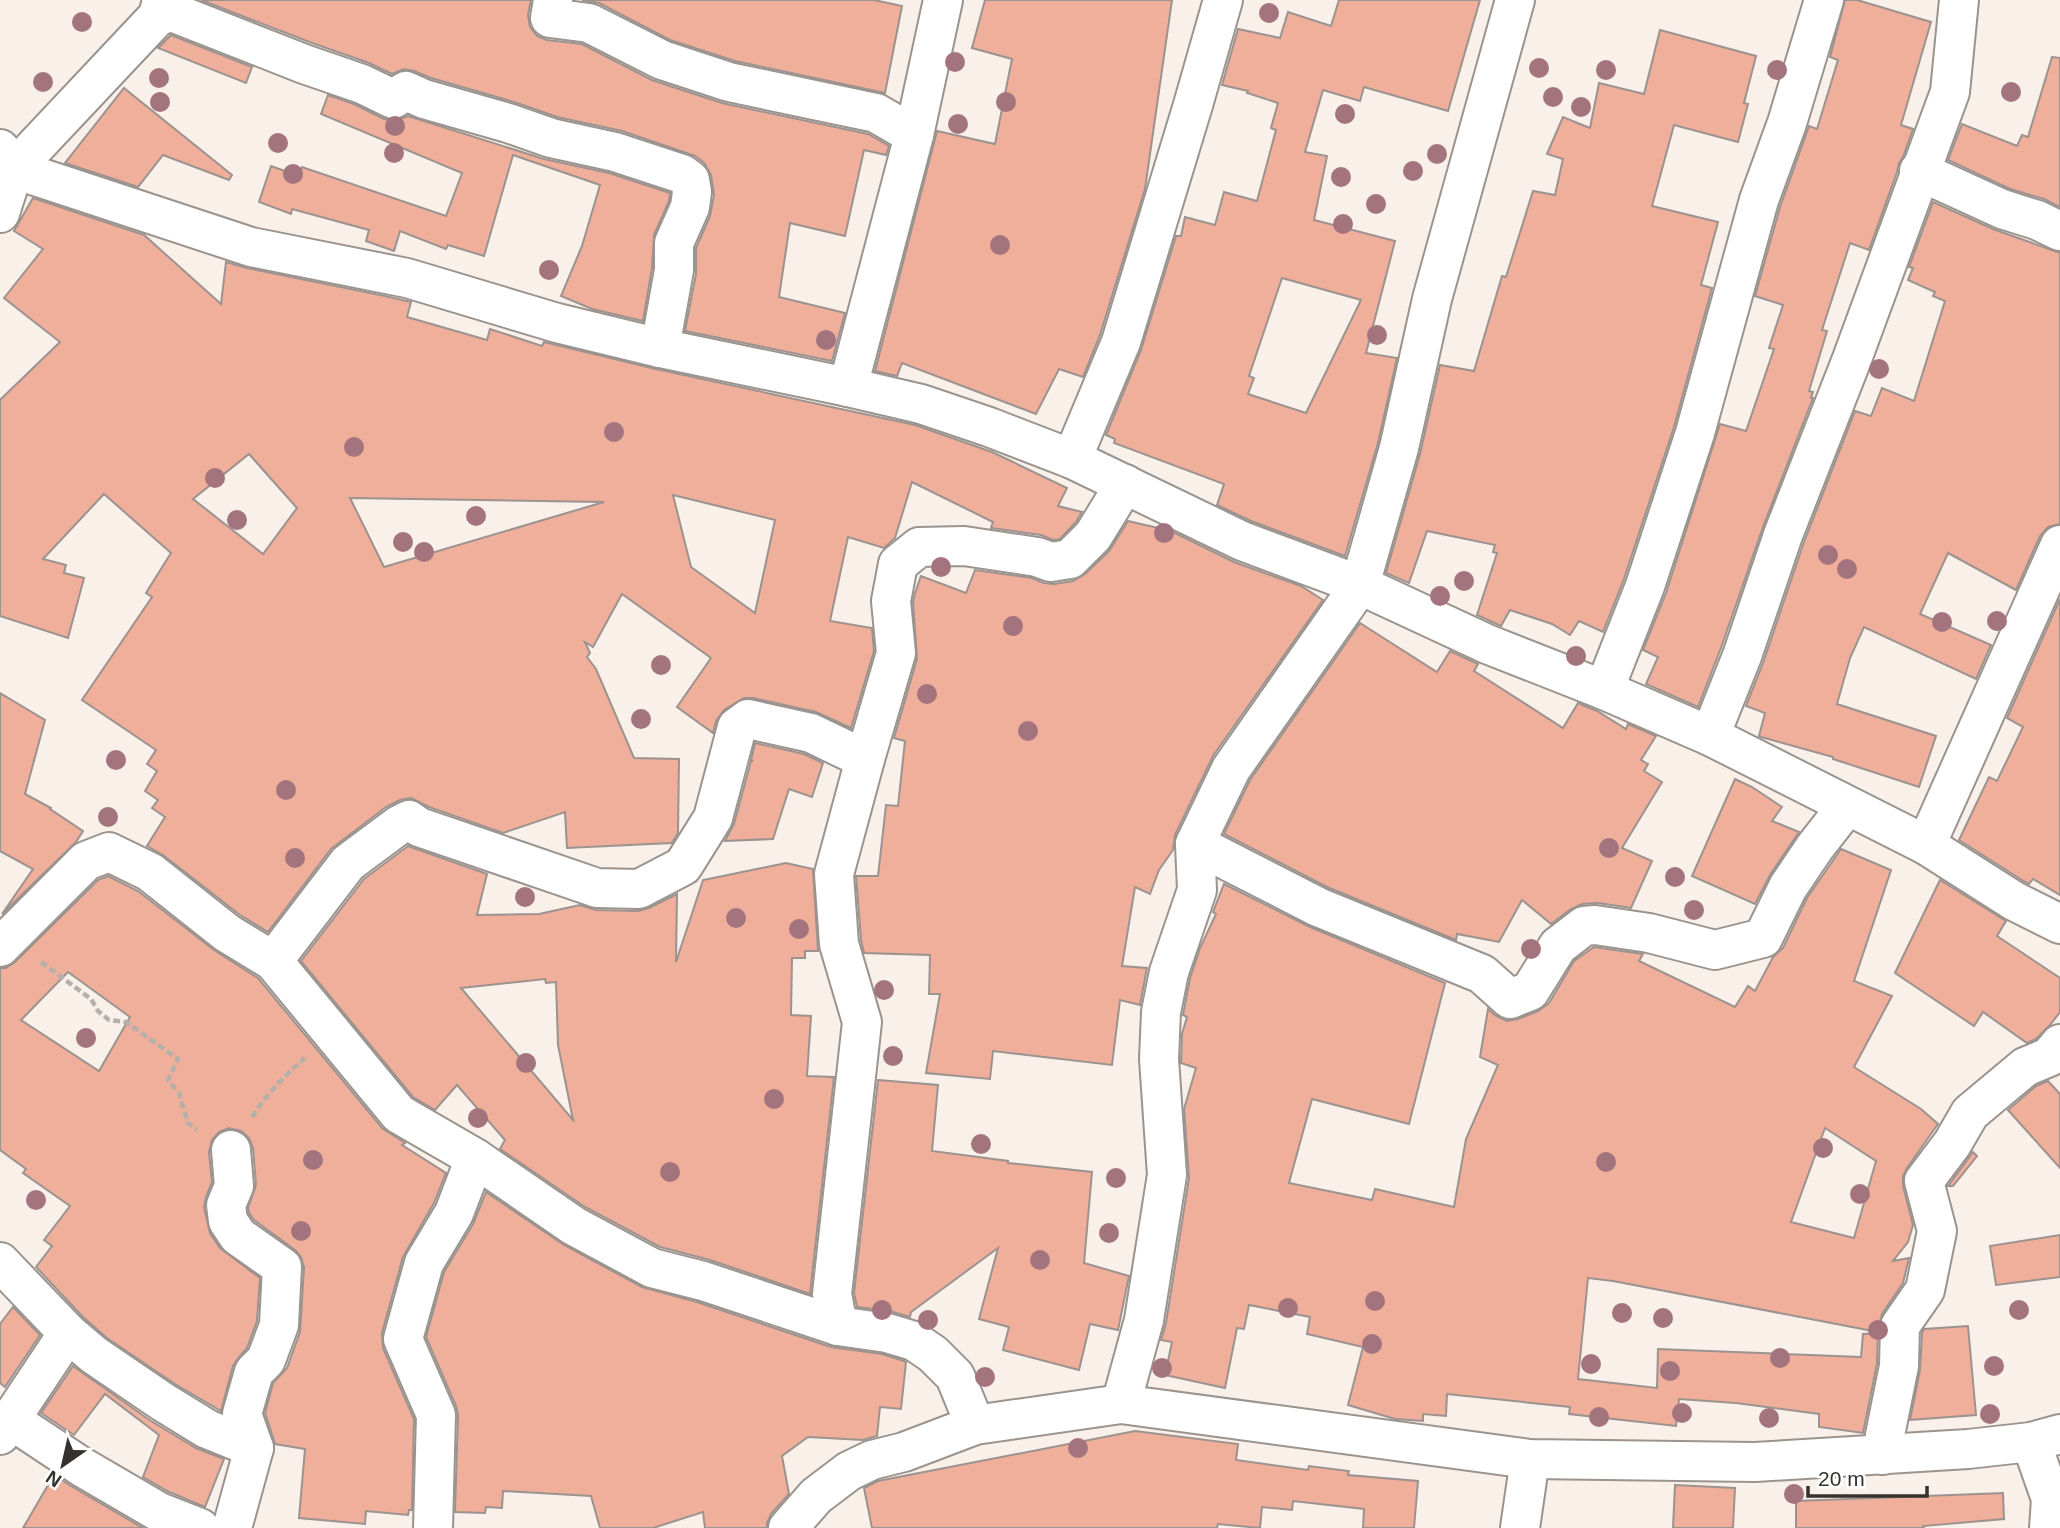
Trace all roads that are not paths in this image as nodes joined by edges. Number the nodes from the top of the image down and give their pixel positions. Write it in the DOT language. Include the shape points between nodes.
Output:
graph roads {
  1 [pos="553,0"];
  2 [pos="943,0"];
  3 [pos="1223,0"];
  4 [pos="1515,0"];
  5 [pos="1824,0"];
  6 [pos="1959,0"];
  7 [pos="160,8"];
  8 [pos="914,135"];
  9 [pos="7,159"];
  10 [pos="1919,172"];
  11 [pos="0,213"];
  12 [pos="2060,231"];
  13 [pos="660,348"];
  14 [pos="848,387"];
  15 [pos="1072,458"];
  16 [pos="1125,484"];
  17 [pos="2060,545"];
  18 [pos="1360,585"];
  19 [pos="1604,690"];
  20 [pos="1710,736"];
  21 [pos="864,759"];
  22 [pos="1847,806"];
  23 [pos="1195,844"];
  24 [pos="1926,845"];
  25 [pos="2060,924"];
  26 [pos="9,938"];
  27 [pos="273,961"];
  28 [pos="2060,1044"];
  29 [pos="231,1150"];
  30 [pos="475,1158"];
  31 [pos="0,1262"];
  32 [pos="838,1326"];
  33 [pos="68,1333"];
  34 [pos="1121,1404"];
  35 [pos="975,1425"];
  36 [pos="5,1427"];
  37 [pos="2045,1438"];
  38 [pos="254,1448"];
  39 [pos="1884,1455"];
  40 [pos="1530,1459"];
  41 [pos="200,1528"];
  42 [pos="232,1528"];
  43 [pos="433,1528"];
  44 [pos="788,1528"];
  45 [pos="1520,1528"];
  46 [pos="2049,1528"];
  1 -- 8 [label="street" via="550,18 589,23 662,60 729,82 876,113"];
  2 -- 8 [label="street"];
  3 -- 15 [label="street" via="1121,342"];
  4 -- 18 [label="street" via="1432,299 1399,448"];
  5 -- 19 [label="street" via="1759,200 1695,433 1645,586"];
  6 -- 10 [label="street" via="1950,92"];
  7 -- 9 [label="street"];
  7 -- 13 [label="street" via="362,83 393,99 406,91 682,174 690,180 692,192 674,243 674,270"];
  8 -- 14 [label="street"];
  9 -- 11 [label="street"];
  9 -- 13 [label="street" via="250,247 407,278"];
  10 -- 12 [label="street"];
  10 -- 20 [label="street"];
  13 -- 14 [label="street"];
  14 -- 15 [label="street" via="921,404"];
  15 -- 16 [label="street"];
  16 -- 18 [label="street" via="1242,541"];
  16 -- 21 [label="street" via="1093,536 1070,559 1051,562 964,546 919,547 898,564 891,601 896,653"];
  17 -- 24 [label="street"];
  18 -- 19 [label="street" via="1487,644"];
  18 -- 23 [label="street" via="1231,769"];
  19 -- 20 [label="street"];
  20 -- 22 [label="street"];
  21 -- 27 [label="street" via="811,733 748,719 737,727 713,818 683,866 639,889 597,888 409,820 348,863"];
  21 -- 32 [label="street" via="834,874 839,944 862,1022 832,1294"];
  22 -- 23 [label="street" via="1788,887 1763,938 1715,950 1649,933 1584,926 1558,946 1530,991 1510,999 1482,974 1318,907"];
  22 -- 24 [label="street"];
  23 -- 34 [label="street" via="1197,890 1169,972 1161,1012 1159,1059 1167,1175 1144,1321"];
  24 -- 25 [label="street" via="2014,901"];
  26 -- 27 [label="street" via="86,861 109,852 150,872 227,933"];
  27 -- 30 [label="street" via="400,1114"];
  28 -- 39 [label="street" via="2049,1058 2025,1067 1970,1113 1924,1181 1937,1231 1925,1290 1900,1326 1899,1366"];
  29 -- 38 [label="street" via="234,1186 226,1205 228,1221 238,1236 282,1267 279,1325 266,1360 254,1372 242,1414"];
  30 -- 32 [label="street" via="574,1226 652,1268"];
  30 -- 43 [label="street" via="454,1213 424,1263 402,1339 436,1415"];
  31 -- 33 [label="street"];
  32 -- 35 [label="street" via="887,1333 914,1341 933,1354 955,1376"];
  33 -- 36 [label="street"];
  33 -- 38 [label="street" via="163,1402 207,1429"];
  34 -- 35 [label="street"];
  34 -- 40 [label="street"];
  35 -- 44 [label="street" via="849,1471 816,1496"];
  36 -- 41 [label="street" via="148,1506"];
  37 -- 39 [label="street"];
  37 -- 46 [label="street"];
  38 -- 42 [label="street"];
  39 -- 40 [label="street" via="1755,1462"];
  40 -- 45 [label="street"];
}
